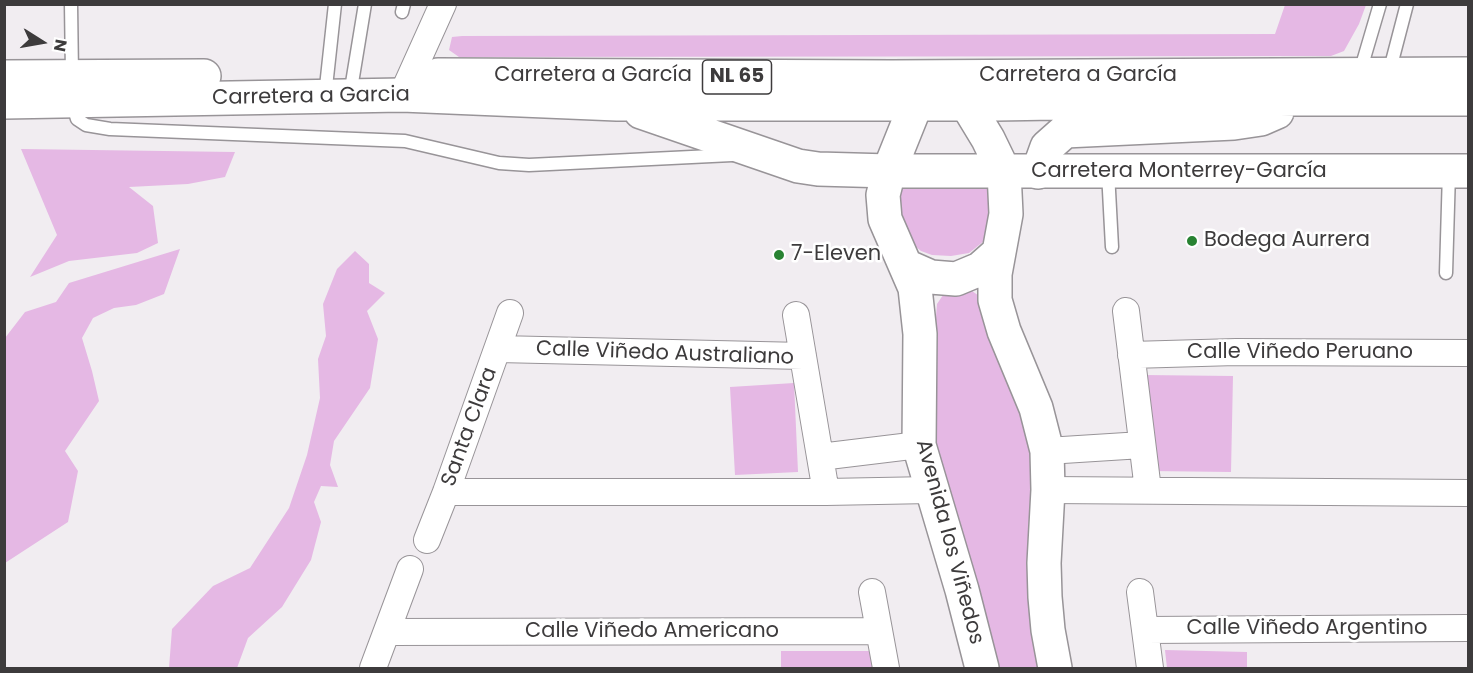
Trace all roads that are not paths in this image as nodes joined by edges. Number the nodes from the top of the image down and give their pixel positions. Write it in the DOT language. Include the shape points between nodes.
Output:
graph roads {
  1 [pos="71,4"];
  2 [pos="336,4"];
  3 [pos="365,4"];
  4 [pos="443,4"];
  5 [pos="1380,4"];
  6 [pos="1407,4"];
  7 [pos="1468,74"];
  8 [pos="4,77"];
  9 [pos="406,85"];
  10 [pos="339,86"];
  11 [pos="1370,87"];
  12 [pos="71,89"];
  13 [pos="939,90"];
  14 [pos="1295,99"];
  15 [pos="1468,99"];
  16 [pos="4,102"];
  17 [pos="617,104"];
  18 [pos="759,153"];
  19 [pos="889,171"];
  20 [pos="1459,171"];
  21 [pos="1004,172"];
  22 [pos="1038,172"];
  23 [pos="1108,172"];
  24 [pos="1112,248"];
  25 [pos="998,253"];
  26 [pos="906,266"];
  27 [pos="1446,273"];
  28 [pos="1126,311"];
  29 [pos="510,313"];
  30 [pos="796,315"];
  31 [pos="498,349"];
  32 [pos="1468,353"];
  33 [pos="1131,355"];
  34 [pos="803,356"];
  35 [pos="919,445"];
  36 [pos="1142,445"];
  37 [pos="1047,451"];
  38 [pos="820,457"];
  39 [pos="931,490"];
  40 [pos="1048,490"];
  41 [pos="1148,490"];
  42 [pos="446,492"];
  43 [pos="826,492"];
  44 [pos="1468,493"];
  45 [pos="427,540"];
  46 [pos="410,569"];
  47 [pos="872,592"];
  48 [pos="1140,592"];
  49 [pos="1468,628"];
  50 [pos="1146,630"];
  51 [pos="387,632"];
  52 [pos="879,632"];
  53 [pos="373,669"];
  54 [pos="885,669"];
  55 [pos="982,669"];
  56 [pos="1055,669"];
  57 [pos="1150,669"];
  1 -- 12 [label="lane"];
  2 -- 10 [label="lane"];
  3 -- 10 [label="lane"];
  4 -- 9 [label="street"];
  5 -- 11 [label="lane"];
  6 -- 11 [label="lane"];
  7 -- 11 [label="main road, Carretera a García / NL 65"];
  8 -- 12 [label="main road, Carretera a García / NL 65"];
  9 -- 10 [label="main road, Carretera a García / NL 65"];
  9 -- 13 [label="main road, Carretera a García / NL 65"];
  9 -- 17 [label="main road, Carretera a Garcia / NL 65"];
  10 -- 12 [label="main road, Carretera a García / NL 65"];
  11 -- 13 [label="main road, Carretera a García / NL 65"];
  11 -- 14 [label="main road, Carretera a García / NL 65"];
  11 -- 15 [label="main road, Carretera a García / NL 65"];
  12 -- 16 [label="main road, NL 65"];
  12 -- 18 [label="lane" via="77,119 86,125 110,129 405,141 499,164"];
  13 -- 14 [label="main road, Carretera a García / NL 65"];
  13 -- 17 [label="main road, Carretera a García / NL 65"];
  13 -- 19 [label="main road, Avenida los Viñedos"];
  13 -- 21 [label="main road" via="988,139"];
  14 -- 22 [label="main road" via="1269,116 1234,123 1065,131 1047,147"];
  17 -- 18 [label="main road, Carretera Monterrey-García"];
  18 -- 19 [label="main road, Carretera Monterrey-García" via="818,169"];
  19 -- 21 [label="main road, Carretera Monterrey-García"];
  19 -- 26 [label="main road, Avenida los Viñedos" via="883,195 885,219"];
  20 -- 23 [label="main road, Carretera Monterrey-García"];
  20 -- 27 [label="lane"];
  21 -- 22 [label="main road, Carretera Monterrey-García"];
  21 -- 25 [label="main road" via="1006,214"];
  22 -- 23 [label="main road, Carretera Monterrey-García"];
  23 -- 24 [label="lane"];
  25 -- 26 [label="main road" via="980,270 956,279 931,277"];
  25 -- 37 [label="main road" via="995,300 1036,408"];
  26 -- 35 [label="main road, Avenida los Viñedos" via="919,312"];
  28 -- 33 [label="street"];
  29 -- 31 [label="street, Santa Clara"];
  30 -- 34 [label="street"];
  31 -- 34 [label="street, Calle Viñedo Australiano"];
  31 -- 42 [label="street, Santa Clara"];
  32 -- 33 [label="street, Calle Viñedo Peruano"];
  33 -- 36 [label="street"];
  34 -- 38 [label="street, Calle Viñedo Australiano"];
  35 -- 38 [label="street"];
  35 -- 39 [label="main road, Avenida los Viñedos"];
  36 -- 37 [label="street"];
  36 -- 41 [label="street"];
  37 -- 40 [label="main road"];
  38 -- 43 [label="street, Calle Viñedo Australiano"];
  39 -- 43 [label="street"];
  39 -- 55 [label="main road, Avenida los Viñedos"];
  40 -- 41 [label="street"];
  40 -- 56 [label="main road" via="1045,597"];
  41 -- 44 [label="street"];
  42 -- 43 [label="street"];
  42 -- 45 [label="street, Santa Clara"];
  46 -- 51 [label="street"];
  47 -- 52 [label="street"];
  48 -- 50 [label="street"];
  49 -- 50 [label="street, Calle Viñedo Argentino"];
  50 -- 57 [label="street"];
  51 -- 52 [label="street, Calle Viñedo Americano"];
  51 -- 53 [label="street"];
  52 -- 54 [label="street"];
}
